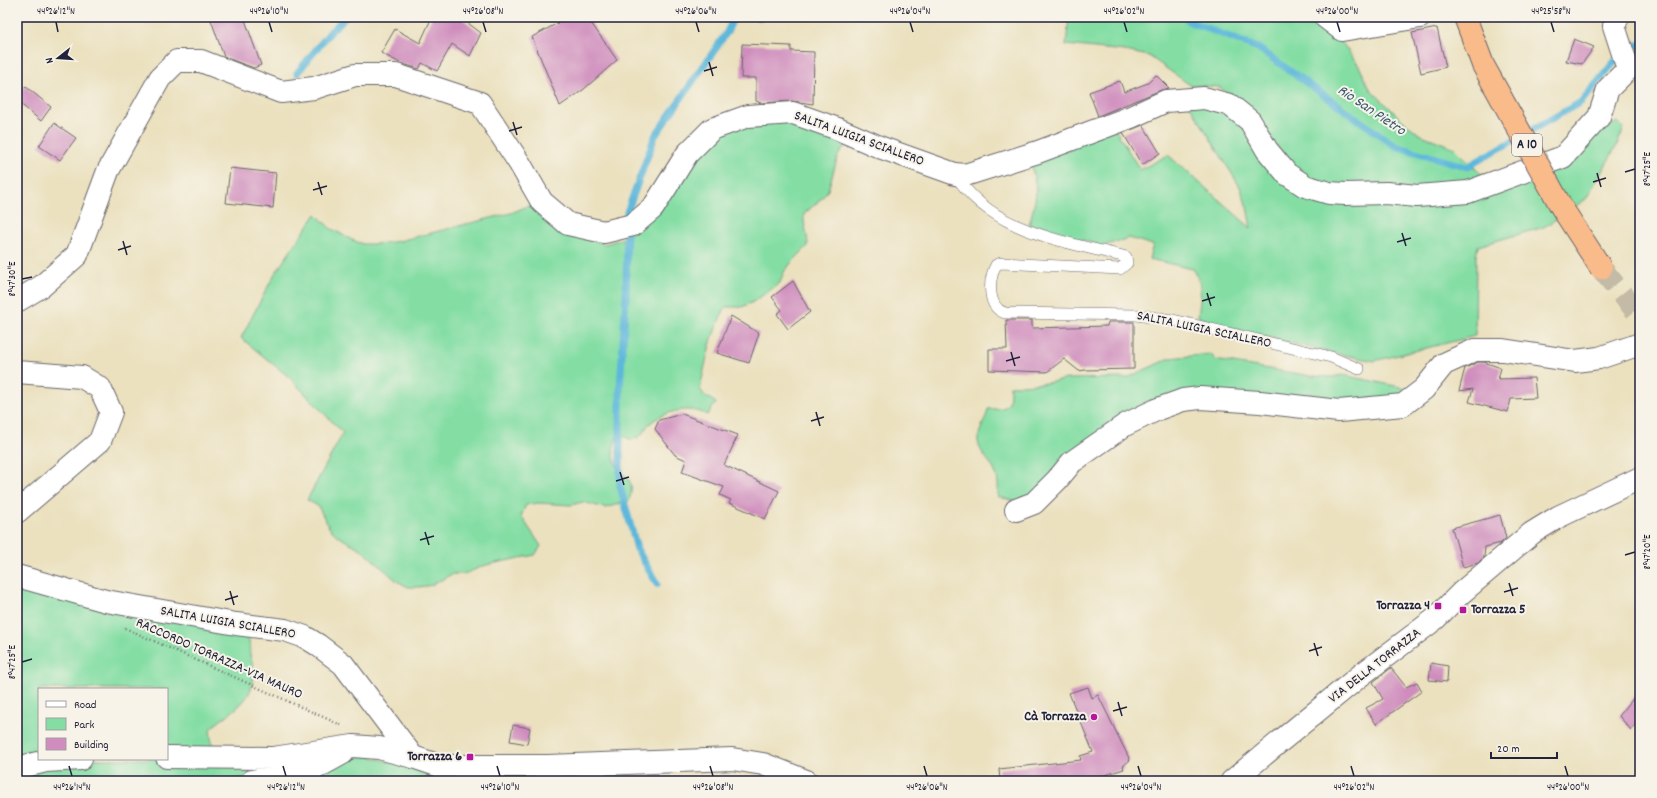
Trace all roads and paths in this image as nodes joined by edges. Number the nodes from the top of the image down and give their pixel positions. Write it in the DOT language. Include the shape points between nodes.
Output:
graph roads {
  1 [pos="1325,17"];
  2 [pos="1420,17"];
  3 [pos="1465,17"];
  4 [pos="1616,22"];
  5 [pos="955,174"];
  6 [pos="1601,268"];
  7 [pos="17,301"];
  8 [pos="1640,344"];
  9 [pos="1359,369"];
  10 [pos="17,372"];
  11 [pos="1640,478"];
  12 [pos="1016,510"];
  13 [pos="17,512"];
  14 [pos="17,576"];
  15 [pos="118,625"];
  16 [pos="350,737"];
  17 [pos="168,757"];
  18 [pos="413,757"];
  19 [pos="64,760"];
  20 [pos="17,768"];
  21 [pos="548,774"];
  22 [pos="252,781"];
  23 [pos="806,781"];
  24 [pos="1232,781"];
  1 -- 2 [label="street" via="1342,30"];
  3 -- 6 [label="highway, A 10, bridge" via="1483,65 1562,208"];
  4 -- 5 [label="street, SALITA LUIGIA SCIALLERO" via="1628,69 1608,89 1599,117 1563,157 1468,192 1417,196 1387,193 1345,194 1328,193 1305,186 1287,174 1267,150 1250,121 1230,105 1204,98 1166,101 1038,152 975,173"];
  5 -- 7 [label="street, SALITA LUIGIA SCIALLERO" via="793,113 748,116 712,129 687,154 653,208 633,225 604,232 568,224 542,202 480,103 396,75 356,75 314,88 281,92 202,61 177,61 160,78 108,171 77,255 42,286"];
  5 -- 9 [label="lane, SALITA LUIGIA SCIALLERO" via="963,188 995,214 1033,233 1126,257 1127,260 1120,269 1001,263 996,265 992,272 991,287 993,304 999,311 1136,315 1165,319 1331,357"];
  8 -- 12 [label="street" via="1599,358 1575,361 1503,350 1475,350 1444,364 1424,389 1403,405 1340,411 1260,402 1200,398 1183,400 1125,425 1072,462 1034,503"];
  10 -- 13 [label="street" via="82,377 100,388 111,412 100,441"];
  11 -- 24 [label="street, VIA DELLA TORRAZZA" via="1558,517 1532,534 1461,593 1435,619"];
  14 -- 18 [label="street, SALITA LUIGIA SCIALLERO" via="106,601 285,630 305,637 342,664"];
  15 -- 16 [label="path, RACCORDO TORRAZZA-VIA MAURO"];
  16 -- 17 [label="street" via="273,758"];
  16 -- 18 [label="street" via="378,748"];
  16 -- 22 [label="street" via="314,769"];
  18 -- 21 [label="street" via="440,766"];
  19 -- 20 [label="street"];
  21 -- 23 [label="street" via="732,759 763,764"];
}
